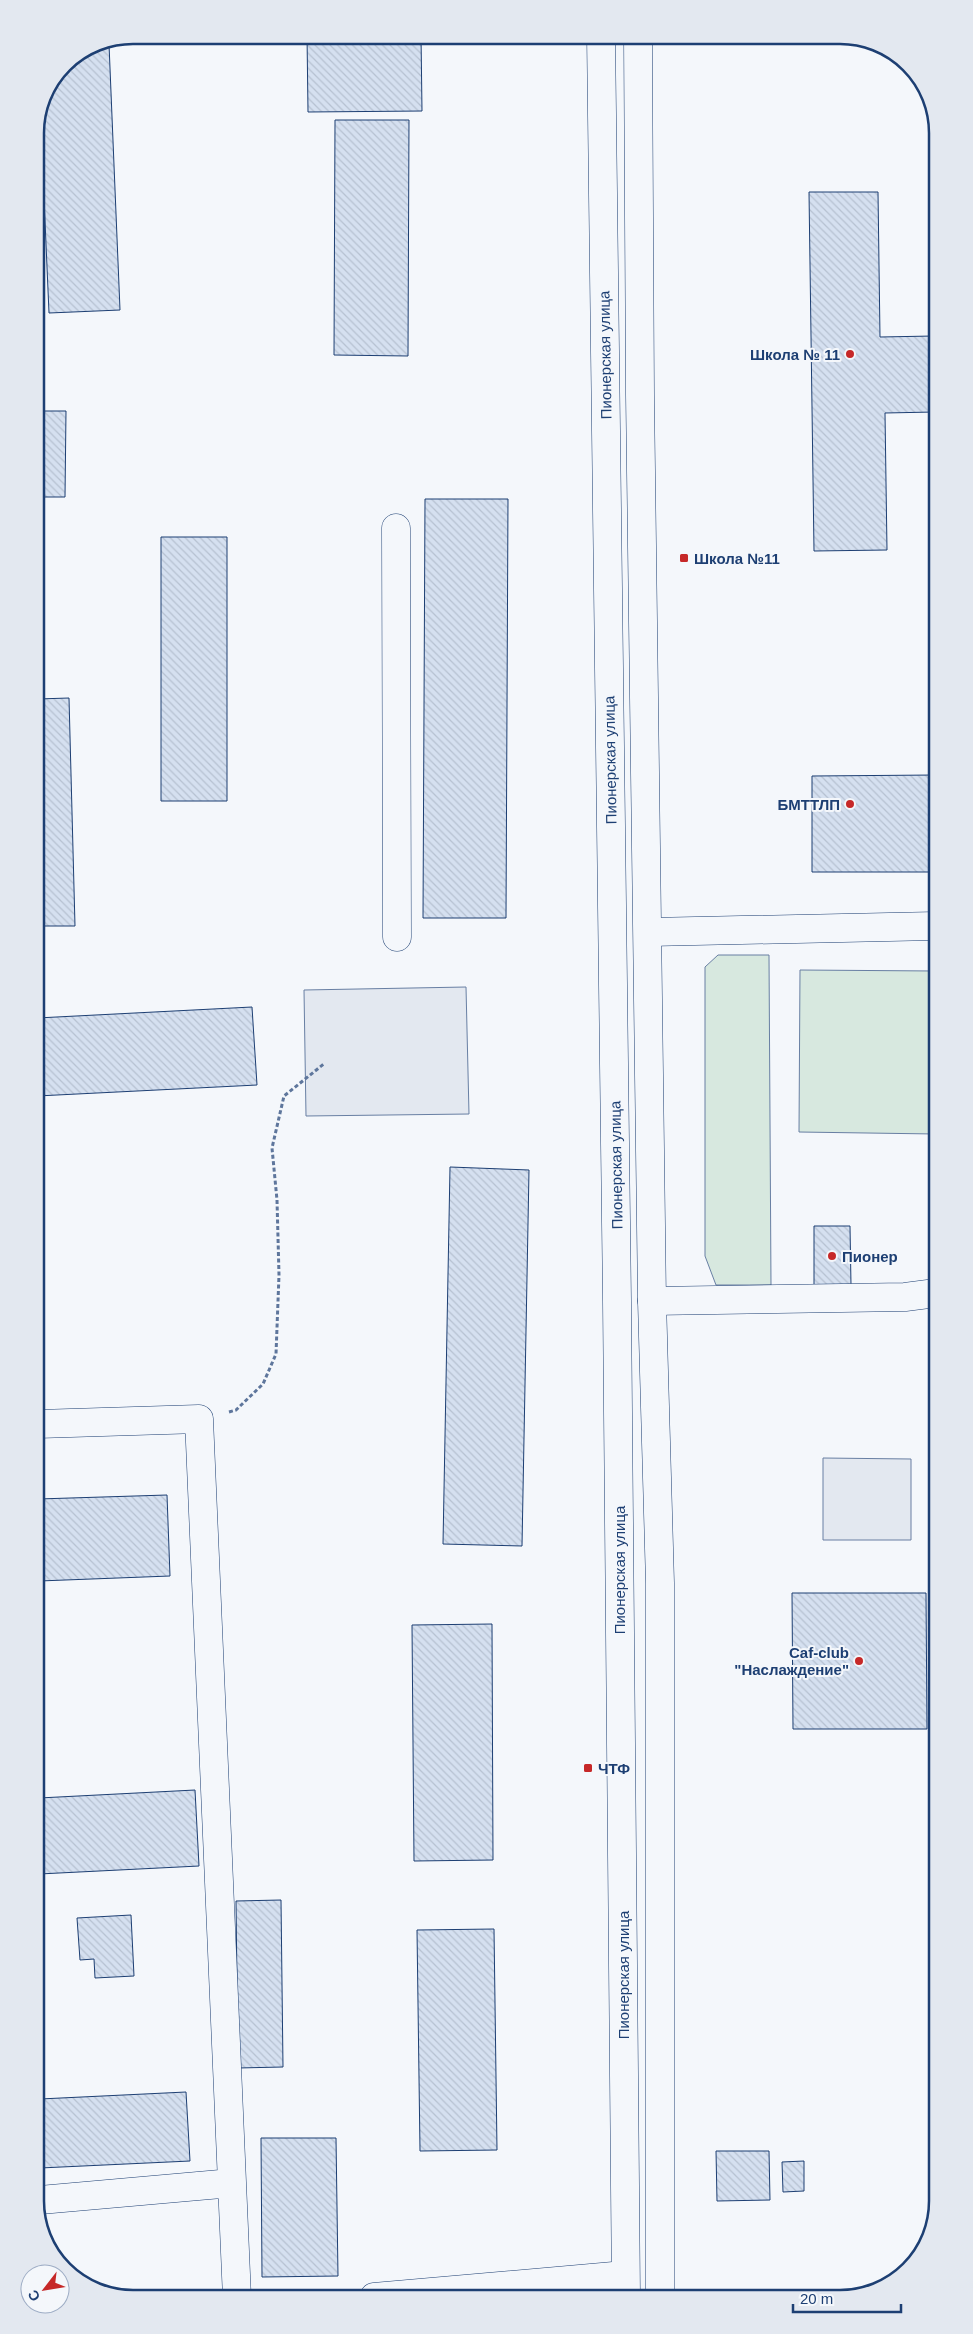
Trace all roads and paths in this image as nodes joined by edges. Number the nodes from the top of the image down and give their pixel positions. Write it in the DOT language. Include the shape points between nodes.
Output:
graph roads {
  1 [pos="601,44"];
  2 [pos="638,44"];
  3 [pos="396,528"];
  4 [pos="929,926"];
  5 [pos="613,931"];
  6 [pos="649,932"];
  7 [pos="397,937"];
  8 [pos="325,1063"];
  9 [pos="929,1294"];
  10 [pos="617,1301"];
  11 [pos="652,1301"];
  12 [pos="199,1419"];
  13 [pos="44,1424"];
  14 [pos="232,2183"];
  15 [pos="44,2200"];
  16 [pos="626,2285"];
  17 [pos="236,2290"];
  18 [pos="521,2290"];
  19 [pos="660,2290"];
  1 -- 5 [label="main road, Пионерская улица"];
  2 -- 6 [label="main road"];
  3 -- 7 [label="main road"];
  4 -- 6 [label="main road"];
  5 -- 6 [label="main road"];
  5 -- 10 [label="main road, Пионерская улица"];
  6 -- 11 [label="main road"];
  8 -- 12 [label="path" via="284,1096 272,1148 279,1275 276,1354 263,1384 236,1410"];
  9 -- 11 [label="main road"];
  10 -- 11 [label="main road"];
  10 -- 16 [label="main road, Пионерская улица"];
  11 -- 19 [label="main road" via="660,1583"];
  12 -- 13 [label="main road"];
  12 -- 14 [label="main road"];
  14 -- 15 [label="main road"];
  14 -- 17 [label="main road"];
  16 -- 18 [label="main road"];
}
